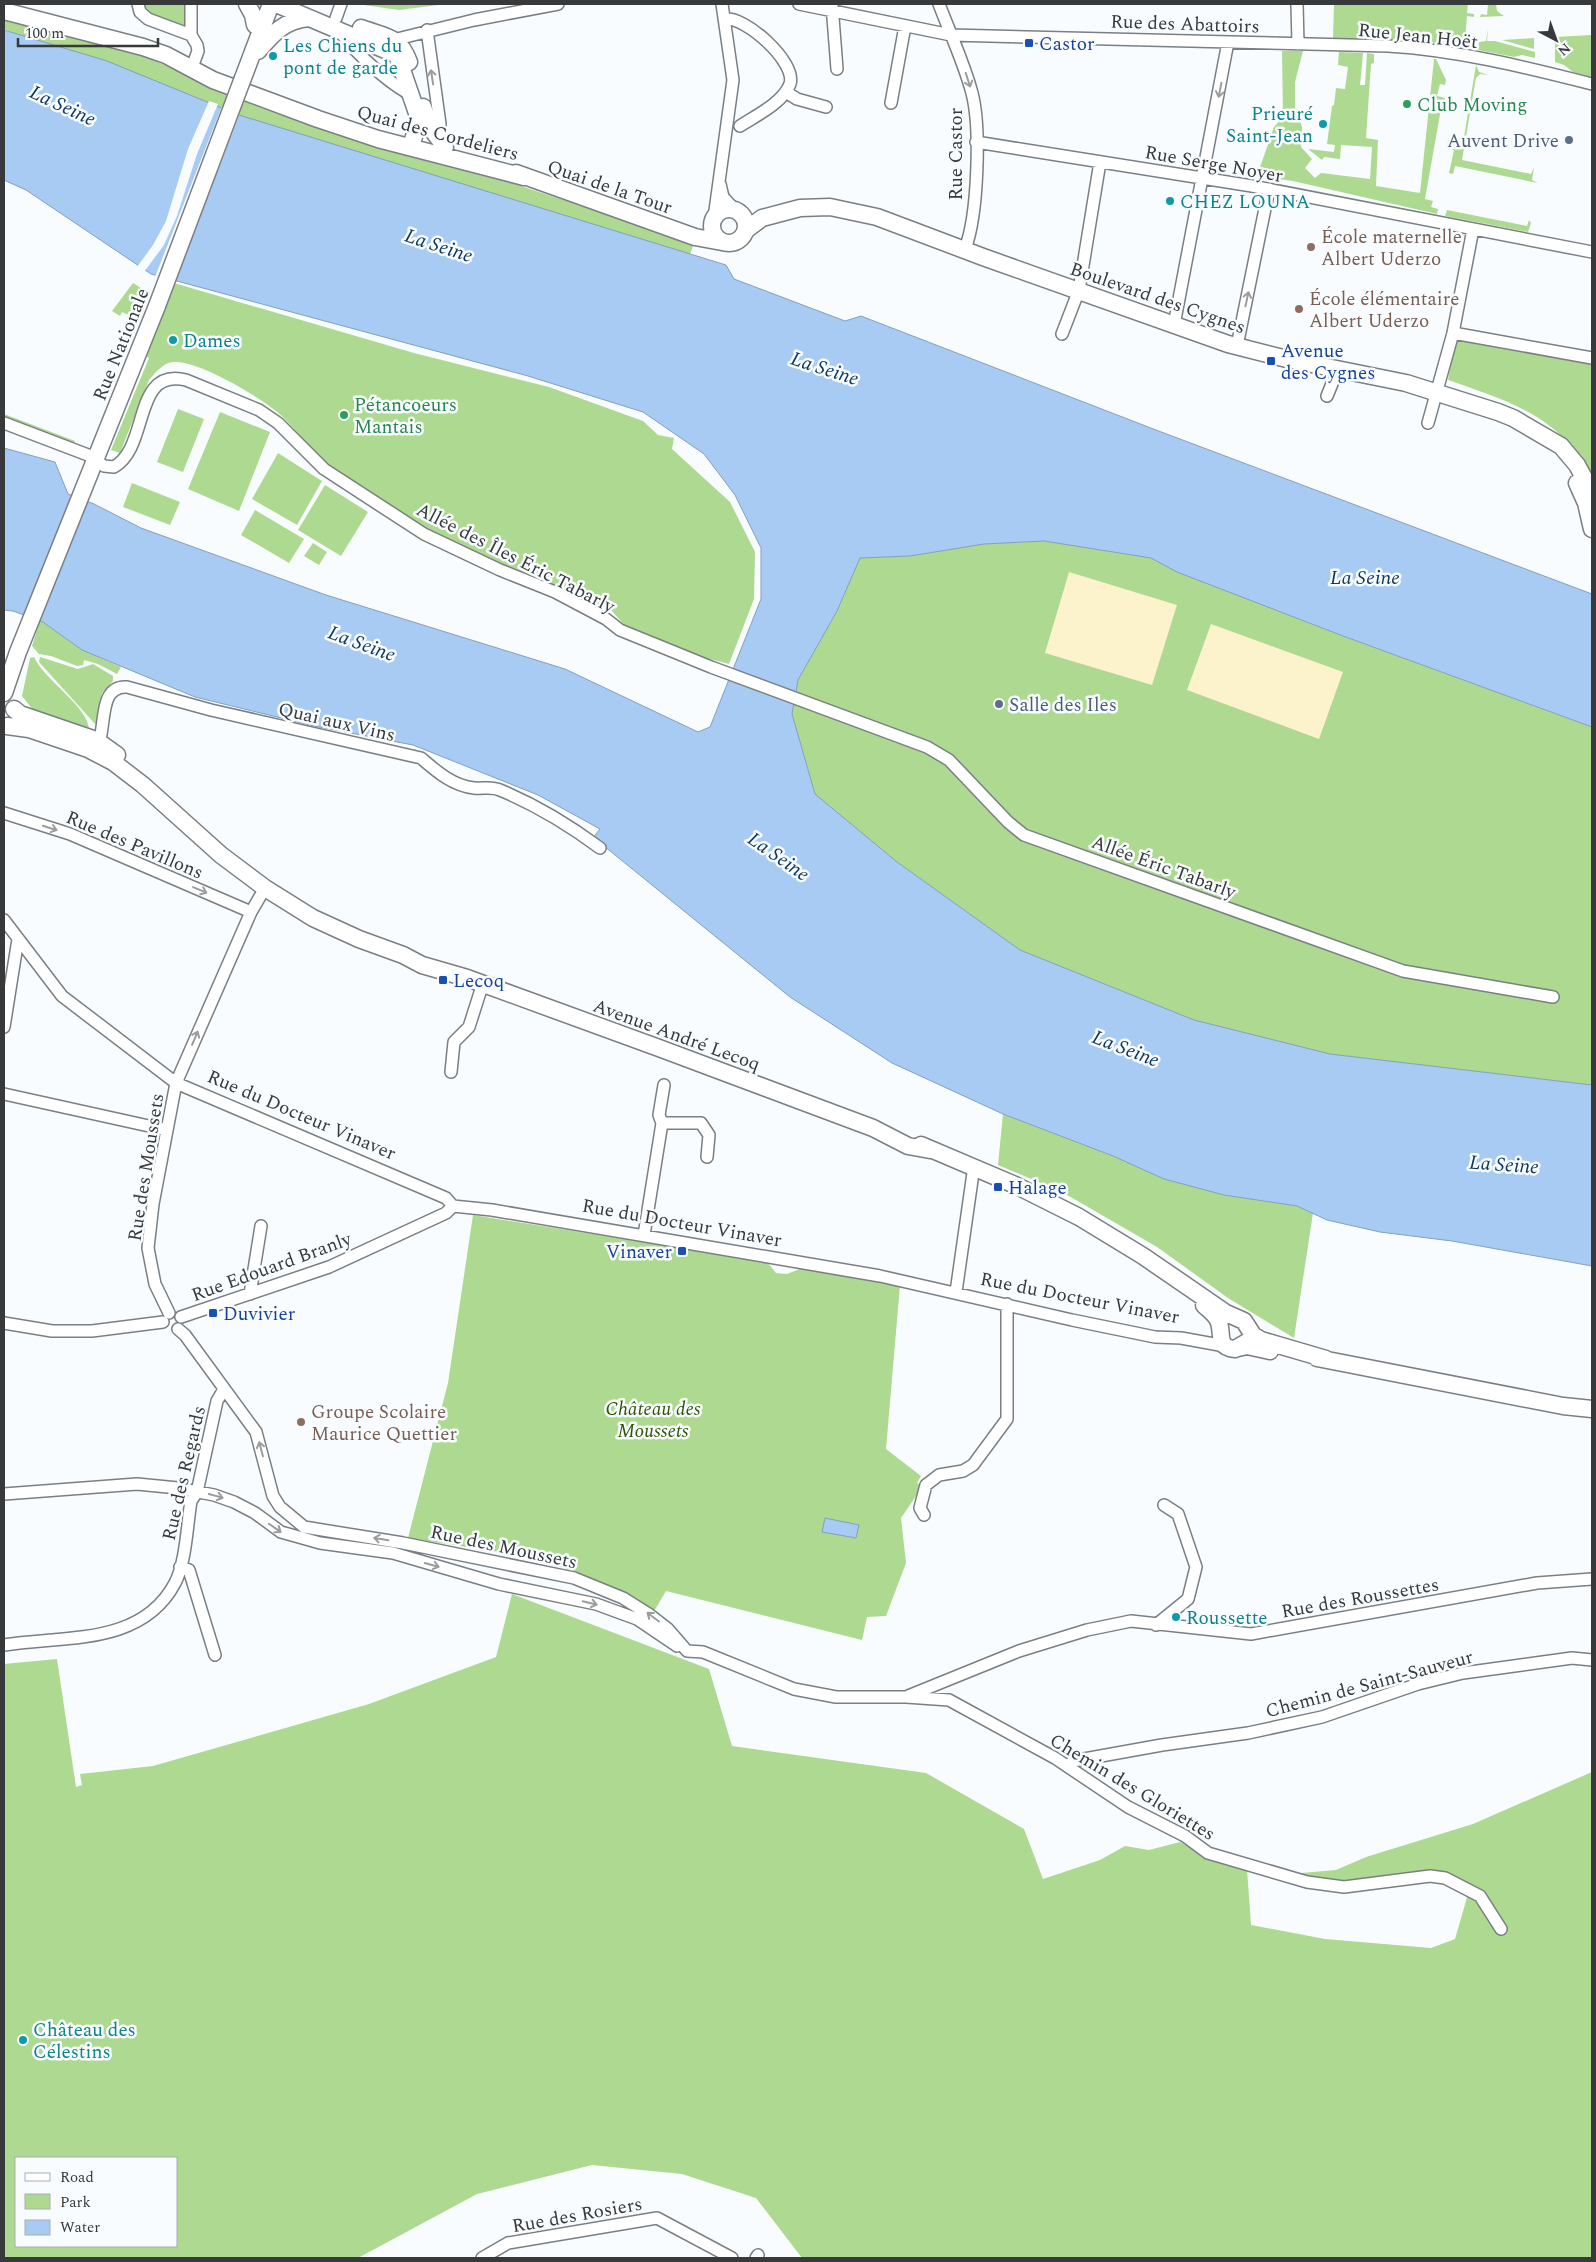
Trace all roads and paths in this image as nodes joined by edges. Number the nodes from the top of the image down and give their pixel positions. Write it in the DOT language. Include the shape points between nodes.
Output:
graph roads {
  1 [pos="138,4"];
  2 [pos="191,4"];
  3 [pos="247,4"];
  4 [pos="264,4"];
  5 [pos="270,4"];
  6 [pos="276,4"];
  7 [pos="298,4"];
  8 [pos="558,4"];
  9 [pos="722,4"];
  10 [pos="799,4"];
  11 [pos="939,4"];
  12 [pos="1297,4"];
  13 [pos="832,8"];
  14 [pos="498,9"];
  15 [pos="4,12"];
  16 [pos="309,18"];
  17 [pos="339,18"];
  18 [pos="724,20"];
  19 [pos="255,25"];
  20 [pos="905,26"];
  21 [pos="427,30"];
  22 [pos="191,35"];
  23 [pos="951,35"];
  24 [pos="394,39"];
  25 [pos="1228,42"];
  26 [pos="1298,44"];
  27 [pos="378,46"];
  28 [pos="248,68"];
  29 [pos="837,69"];
  30 [pos="191,70"];
  31 [pos="1592,84"];
  32 [pos="786,92"];
  33 [pos="412,95"];
  34 [pos="891,103"];
  35 [pos="826,107"];
  36 [pos="740,126"];
  37 [pos="424,135"];
  38 [pos="976,142"];
  39 [pos="1100,162"];
  40 [pos="524,177"];
  41 [pos="1204,178"];
  42 [pos="720,182"];
  43 [pos="1269,189"];
  44 [pos="737,212"];
  45 [pos="770,215"];
  46 [pos="713,220"];
  47 [pos="1473,229"];
  48 [pos="746,230"];
  49 [pos="683,232"];
  50 [pos="722,242"];
  51 [pos="965,249"];
  52 [pos="1592,252"];
  53 [pos="1079,290"];
  54 [pos="1174,325"];
  55 [pos="1453,333"];
  56 [pos="1062,334"];
  57 [pos="1237,346"];
  58 [pos="1592,358"];
  59 [pos="1338,368"];
  60 [pos="1438,392"];
  61 [pos="1327,396"];
  62 [pos="4,423"];
  63 [pos="1428,423"];
  64 [pos="1534,432"];
  65 [pos="96,460"];
  66 [pos="1592,493"];
  67 [pos="1591,517"];
  68 [pos="31,623"];
  69 [pos="4,693"];
  70 [pos="798,698"];
  71 [pos="10,706"];
  72 [pos="5,727"];
  73 [pos="98,747"];
  74 [pos="4,813"];
  75 [pos="600,848"];
  76 [pos="265,888"];
  77 [pos="251,912"];
  78 [pos="4,920"];
  79 [pos="18,939"];
  80 [pos="483,983"];
  81 [pos="1553,997"];
  82 [pos="6,999"];
  83 [pos="4,1027"];
  84 [pos="450,1072"];
  85 [pos="176,1083"];
  86 [pos="664,1085"];
  87 [pos="4,1094"];
  88 [pos="662,1123"];
  89 [pos="167,1130"];
  90 [pos="706,1157"];
  91 [pos="974,1166"];
  92 [pos="453,1206"];
  93 [pos="261,1226"];
  94 [pos="644,1235"];
  95 [pos="1171,1275"];
  96 [pos="956,1292"];
  97 [pos="250,1294"];
  98 [pos="1007,1304"];
  99 [pos="166,1317"];
  100 [pos="4,1323"];
  101 [pos="179,1323"];
  102 [pos="1243,1323"];
  103 [pos="1225,1339"];
  104 [pos="1326,1359"];
  105 [pos="224,1389"];
  106 [pos="1563,1406"];
  107 [pos="1592,1409"];
  108 [pos="1592,1415"];
  109 [pos="197,1492"];
  110 [pos="4,1494"];
  111 [pos="1164,1504"];
  112 [pos="924,1515"];
  113 [pos="180,1566"];
  114 [pos="1592,1579"];
  115 [pos="1156,1625"];
  116 [pos="4,1645"];
  117 [pos="687,1651"];
  118 [pos="215,1655"];
  119 [pos="1592,1660"];
  120 [pos="906,1697"];
  121 [pos="1069,1766"];
  122 [pos="1501,1929"];
  123 [pos="482,2258"];
  124 [pos="732,2258"];
  1 -- 22 [label="street" via="140,12 148,19"];
  2 -- 22 [label="street"];
  3 -- 19 [label="main road"];
  4 -- 19 [label="main road"];
  5 -- 28 [label="main road"];
  6 -- 16 [label="main road"];
  7 -- 17 [label="main road"];
  8 -- 14 [label="street"];
  9 -- 18 [label="street"];
  10 -- 13 [label="street, Rue des Abattoirs"];
  11 -- 23 [label="street, Rue Castor"];
  12 -- 26 [label="street"];
  13 -- 20 [label="street, Rue des Abattoirs"];
  13 -- 29 [label="street"];
  14 -- 21 [label="street"];
  15 -- 30 [label="main road, Quai des Cordeliers" via="143,47"];
  16 -- 17 [label="main road"];
  16 -- 28 [label="main road" via="282,26"];
  17 -- 24 [label="main road"];
  17 -- 27 [label="main road"];
  17 -- 33 [label="street" via="365,58 401,90"];
  18 -- 32 [label="street" via="733,18 742,22 783,59 791,80"];
  18 -- 42 [label="street" via="733,80"];
  19 -- 28 [label="main road"];
  20 -- 23 [label="street, Rue des Abattoirs"];
  20 -- 34 [label="street"];
  21 -- 24 [label="street"];
  37 -- 21 [label="street, one-way"];
  22 -- 30 [label="street" via="198,51"];
  23 -- 25 [label="street, Rue des Abattoirs"];
  23 -- 38 [label="street, Rue Castor, one-way" via="972,96"];
  24 -- 27 [label="street"];
  24 -- 37 [label="main road" via="405,51"];
  25 -- 26 [label="street, Rue des Abattoirs"];
  25 -- 41 [label="street, one-way"];
  26 -- 31 [label="street, Rue Jean Hoët" via="1436,50"];
  27 -- 33 [label="main road" via="399,58"];
  28 -- 65 [label="main road, Rue Nationale, bridge"];
  30 -- 37 [label="main road, Quai des Cordeliers" via="340,126"];
  32 -- 35 [label="street" via="797,100"];
  32 -- 36 [label="street"];
  33 -- 37 [label="main road"];
  37 -- 40 [label="main road, Quai des Cordeliers"];
  37 -- 40 [label="main road" via="445,147"];
  38 -- 39 [label="street, Rue Serge Noyer"];
  38 -- 51 [label="street, Rue Castor" via="974,198"];
  39 -- 41 [label="street, Rue Serge Noyer"];
  39 -- 53 [label="street"];
  40 -- 49 [label="main road, Quai de la Tour"];
  41 -- 43 [label="street, Rue Serge Noyer"];
  41 -- 54 [label="street"];
  42 -- 44 [label="street" via="723,197"];
  42 -- 46 [label="street"];
  43 -- 47 [label="street, Rue Serge Noyer"];
  57 -- 43 [label="street, one-way"];
  44 -- 45 [label="main road, Boulevard des Cygnes"];
  44 -- 46 [label="main road" via="724,210"];
  44 -- 48 [label="main road" via="746,222"];
  45 -- 48 [label="main road, Boulevard des Cygnes"];
  45 -- 51 [label="main road, Boulevard des Cygnes" via="817,207 852,210"];
  46 -- 49 [label="main road, Quai de la Tour" via="700,231"];
  46 -- 50 [label="main road" via="713,232"];
  47 -- 52 [label="street, Rue Serge Noyer"];
  47 -- 55 [label="street"];
  48 -- 50 [label="main road" via="738,241"];
  49 -- 50 [label="main road, Quai de la Tour" via="700,239"];
  51 -- 53 [label="main road, Boulevard des Cygnes"];
  53 -- 54 [label="main road, Boulevard des Cygnes"];
  53 -- 56 [label="street"];
  54 -- 57 [label="main road, Boulevard des Cygnes"];
  55 -- 58 [label="street"];
  55 -- 60 [label="street"];
  57 -- 59 [label="main road, Boulevard des Cygnes"];
  59 -- 60 [label="main road, Boulevard des Cygnes"];
  59 -- 61 [label="street"];
  60 -- 63 [label="street"];
  60 -- 64 [label="main road, Boulevard des Cygnes" via="1504,414"];
  62 -- 65 [label="street, Allée des Îles Éric Tabarly"];
  64 -- 66 [label="main road, Boulevard des Cygnes" via="1561,446 1571,456"];
  64 -- 67 [label="main road, Boulevard des Cygnes" via="1560,457 1575,478"];
  65 -- 68 [label="main road, Rue Nationale"];
  65 -- 70 [label="street, Allée des Îles Éric Tabarly" via="109,467 121,463 129,454 151,392 167,379 186,380 259,410 278,423 324,469 424,534 555,592 620,630"];
  68 -- 69 [label="main road, Rue Nationale"];
  68 -- 71 [label="main road, Rue Nationale"];
  70 -- 81 [label="street, Allée Éric Tabarly" via="934,751 949,760 1024,835 1403,970"];
  71 -- 72 [label="main road, Rue Nationale" via="14,717"];
  71 -- 73 [label="main road, Avenue André Lecoq" via="20,714"];
  72 -- 73 [label="main road, Avenue André Lecoq" via="29,729"];
  73 -- 75 [label="street, Quai aux Vins" via="111,690 117,686 127,687 211,710 422,758 448,780 474,788 487,786 499,789 527,802"];
  73 -- 76 [label="main road, Avenue André Lecoq" via="214,849"];
  74 -- 77 [label="street, Rue des Pavillons, one-way" via="70,834"];
  76 -- 77 [label="street, Rue des Moussets"];
  76 -- 80 [label="main road, Avenue André Lecoq" via="313,918 359,939 433,969"];
  85 -- 77 [label="street, Rue des Moussets, one-way"];
  78 -- 79 [label="street, Rue du Docteur Vinaver"];
  79 -- 82 [label="street"];
  79 -- 85 [label="street, Rue du Docteur Vinaver" via="62,996"];
  80 -- 84 [label="street" via="469,1027 454,1042"];
  80 -- 91 [label="main road, Avenue André Lecoq" via="872,1128 908,1146 930,1150"];
  82 -- 83 [label="street"];
  85 -- 89 [label="street, Rue des Moussets"];
  85 -- 92 [label="street, Rue du Docteur Vinaver" via="387,1171 446,1198"];
  86 -- 88 [label="street" via="659,1115"];
  87 -- 89 [label="street"];
  88 -- 90 [label="street" via="701,1123 709,1134"];
  88 -- 94 [label="street"];
  89 -- 99 [label="street, Rue des Moussets" via="148,1248"];
  91 -- 95 [label="main road, Avenue André Lecoq" via="1079,1217"];
  91 -- 96 [label="street"];
  92 -- 94 [label="street, Rue du Docteur Vinaver"];
  92 -- 97 [label="street, Rue Edouard Branly" via="446,1213 329,1267"];
  93 -- 97 [label="street"];
  94 -- 96 [label="street, Rue du Docteur Vinaver"];
  95 -- 102 [label="main road"];
  95 -- 103 [label="main road" via="1215,1315"];
  96 -- 98 [label="street, Rue du Docteur Vinaver"];
  97 -- 101 [label="street, Rue Edouard Branly"];
  98 -- 103 [label="street, Rue du Docteur Vinaver" via="1155,1337 1202,1343"];
  98 -- 112 [label="street" via="1007,1419 973,1466 939,1475 926,1485 920,1508"];
  99 -- 100 [label="street" via="92,1331 52,1331"];
  99 -- 101 [label="street" via="176,1313"];
  99 -- 101 [label="street" via="170,1330"];
  101 -- 105 [label="street, Rue des Moussets"];
  102 -- 103 [label="main road" via="1225,1321"];
  102 -- 103 [label="main road" via="1248,1340"];
  102 -- 104 [label="main road" via="1257,1338 1266,1342"];
  103 -- 104 [label="main road" via="1250,1347"];
  104 -- 106 [label="main road"];
  105 -- 109 [label="street, Rue des Regards" via="217,1401"];
  117 -- 105 [label="street, Rue des Moussets, one-way" via="668,1629 650,1615 623,1598 574,1578 404,1543 304,1527 280,1507 273,1496 256,1432"];
  106 -- 107 [label="main road"];
  106 -- 108 [label="main road"];
  109 -- 110 [label="street" via="137,1484"];
  109 -- 113 [label="street, Rue des Regards" via="191,1501"];
  109 -- 117 [label="street, one-way" via="234,1502 281,1532 320,1543 393,1553 499,1584 596,1604 636,1619"];
  111 -- 115 [label="street" via="1178,1514 1196,1567 1188,1599"];
  113 -- 116 [label="street, Rue des Regards" via="175,1583 160,1602 128,1626 109,1634"];
  113 -- 118 [label="street, Rue des Regards" via="189,1570"];
  114 -- 115 [label="street, Rue des Roussettes" via="1520,1586 1251,1634"];
  115 -- 120 [label="street, Rue des Roussettes" via="1131,1621 1087,1630 1019,1651"];
  117 -- 120 [label="street" via="703,1652 794,1689 836,1697"];
  119 -- 121 [label="street, Chemin de Saint-Sauveur" via="1572,1658 1463,1673 1418,1684 1322,1717 1248,1733 1073,1761"];
  120 -- 121 [label="street, Chemin des Gloriettes" via="949,1700"];
  121 -- 122 [label="street, Chemin des Gloriettes" via="1128,1808 1185,1836 1208,1853 1307,1882 1344,1887 1437,1877 1460,1884 1480,1896"];
  123 -- 124 [label="street, Rue des Rosiers" via="508,2243 657,2218"];
}
